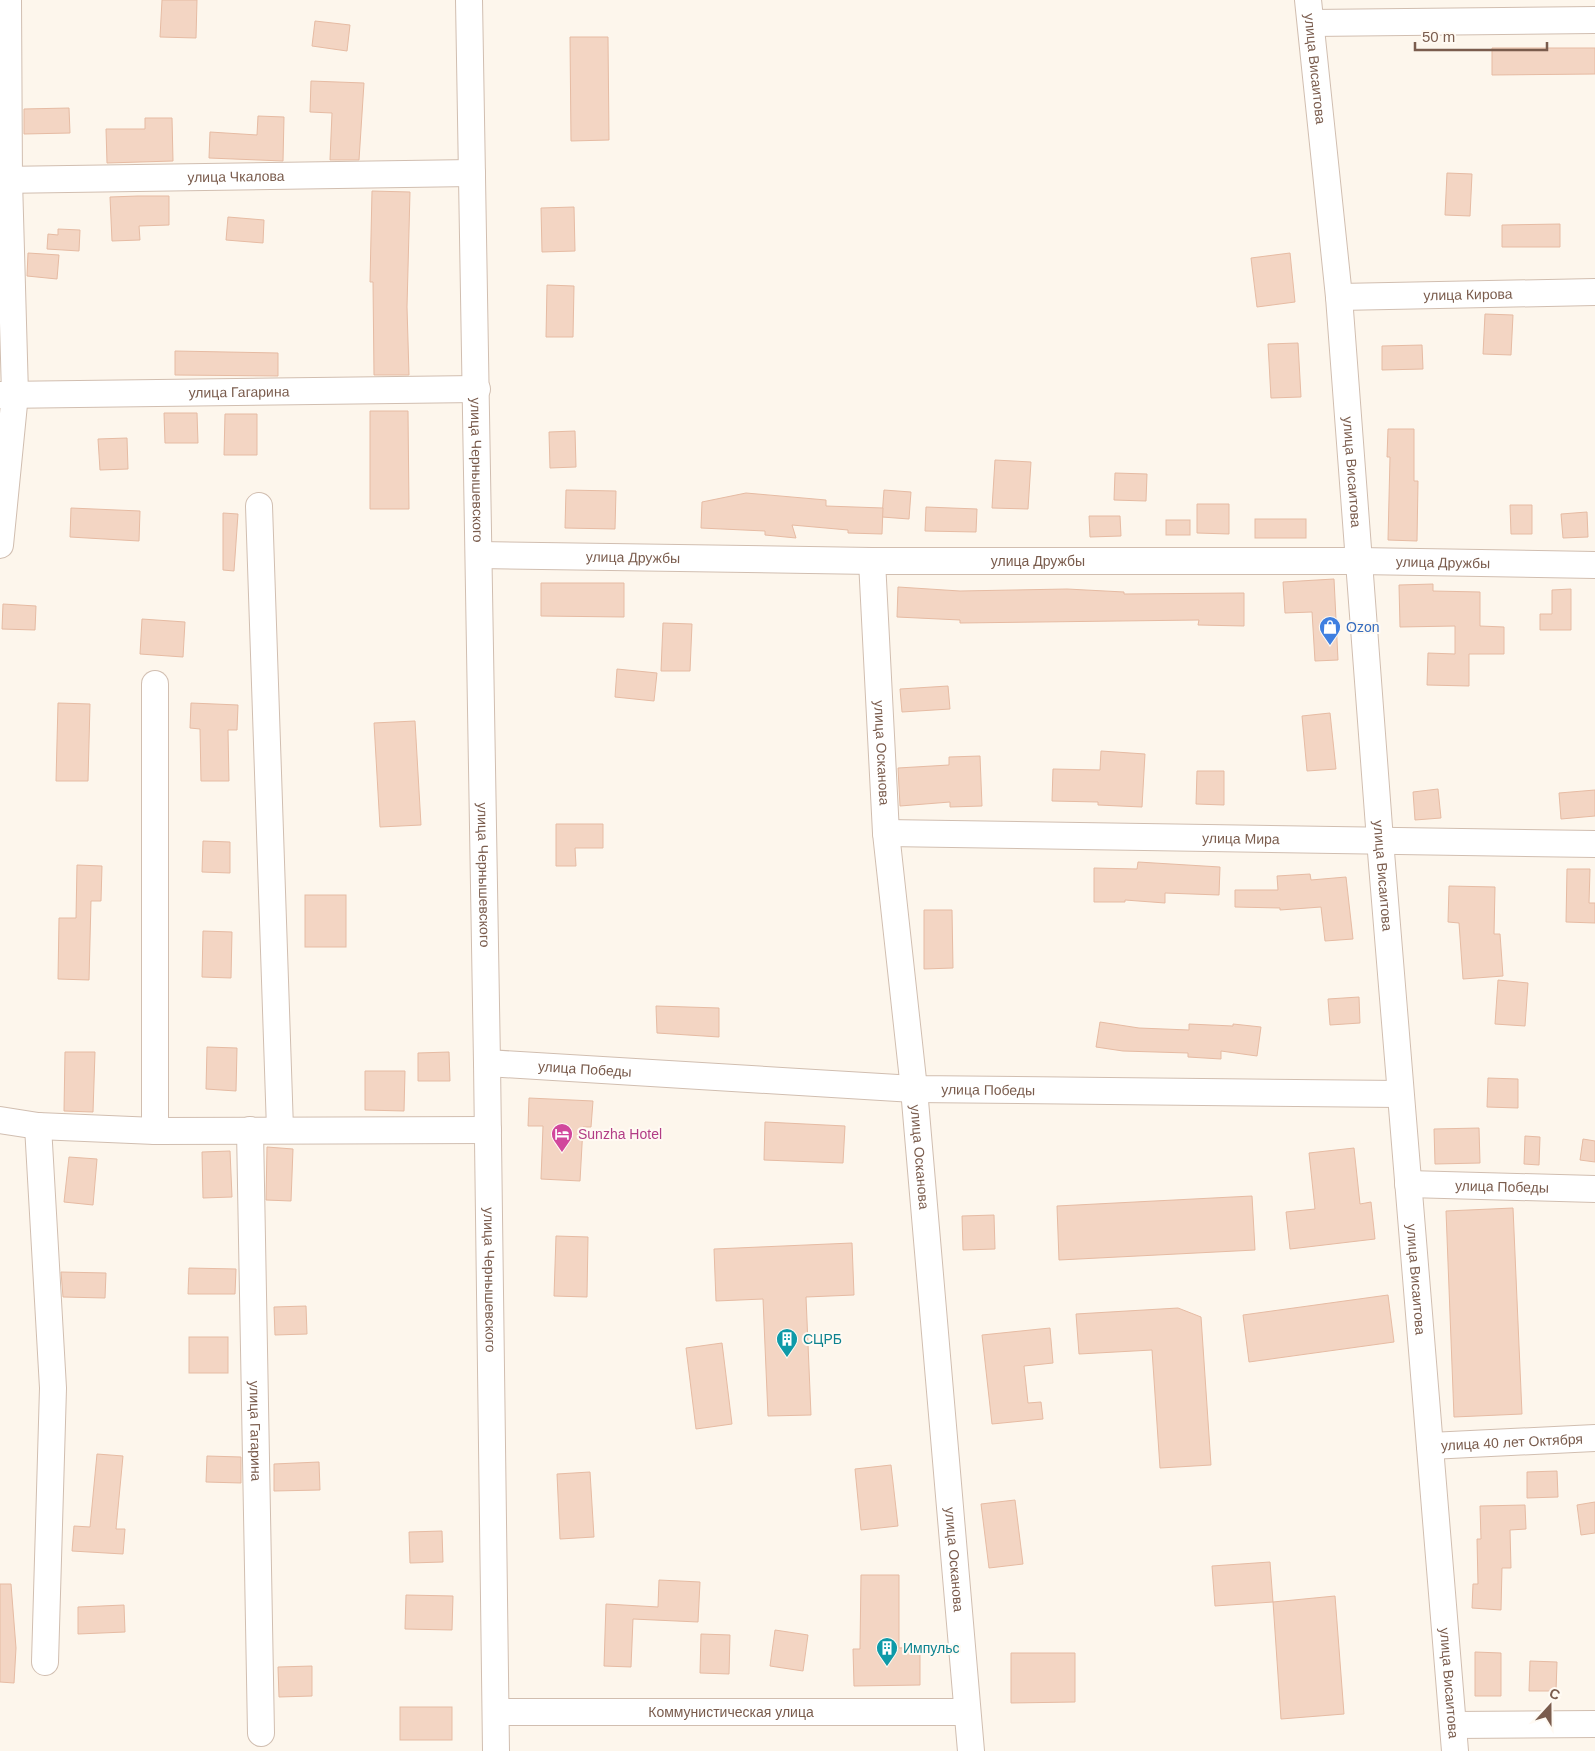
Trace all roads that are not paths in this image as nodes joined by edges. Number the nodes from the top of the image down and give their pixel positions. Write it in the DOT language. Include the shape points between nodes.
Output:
graph roads {
  1 [pos="8,0"];
  2 [pos="469,0"];
  3 [pos="1310,11"];
  4 [pos="1595,20"];
  5 [pos="472,173"];
  6 [pos="5,180"];
  7 [pos="1595,292"];
  8 [pos="1339,297"];
  9 [pos="477,389"];
  10 [pos="8,394"];
  11 [pos="259,506"];
  12 [pos="0,545"];
  13 [pos="479,555"];
  14 [pos="1359,561"];
  15 [pos="872,562"];
  16 [pos="1595,566"];
  17 [pos="155,684"];
  18 [pos="886,833"];
  19 [pos="1380,840"];
  20 [pos="1595,844"];
  21 [pos="488,1063"];
  22 [pos="914,1089"];
  23 [pos="1400,1094"];
  24 [pos="0,1120"];
  25 [pos="38,1126"];
  26 [pos="280,1129"];
  27 [pos="250,1130"];
  28 [pos="488,1130"];
  29 [pos="154,1131"];
  30 [pos="1408,1184"];
  31 [pos="1595,1189"];
  32 [pos="1595,1438"];
  33 [pos="1430,1446"];
  34 [pos="45,1662"];
  35 [pos="496,1712"];
  36 [pos="967,1712"];
  37 [pos="1595,1724"];
  38 [pos="1453,1725"];
  39 [pos="261,1733"];
  40 [pos="496,1751"];
  41 [pos="971,1751"];
  42 [pos="1456,1751"];
  1 -- 6 [label="street"];
  2 -- 5 [label="street, улица Чернышевского"];
  3 -- 4 [label="street"];
  3 -- 8 [label="street, улица Висаитова"];
  5 -- 6 [label="street, улица Чкалова"];
  5 -- 9 [label="street, улица Чернышевского"];
  6 -- 10 [label="street"];
  7 -- 8 [label="street, улица Кирова"];
  8 -- 14 [label="street, улица Висаитова"];
  9 -- 10 [label="street, улица Гагарина"];
  9 -- 13 [label="street, улица Чернышевского"];
  10 -- 12 [label="street"];
  11 -- 26 [label="street"];
  13 -- 15 [label="street, улица Дружбы"];
  13 -- 21 [label="street, улица Чернышевского"];
  14 -- 15 [label="street, улица Дружбы"];
  14 -- 16 [label="street, улица Дружбы"];
  14 -- 19 [label="street, улица Висаитова"];
  15 -- 18 [label="street, улица Осканова"];
  17 -- 29 [label="street"];
  18 -- 19 [label="street, улица Мира"];
  18 -- 22 [label="street, улица Осканова"];
  19 -- 20 [label="street, улица Мира"];
  19 -- 23 [label="street, улица Висаитова"];
  21 -- 22 [label="street, улица Победы"];
  21 -- 28 [label="street, улица Чернышевского"];
  22 -- 23 [label="street, улица Победы"];
  22 -- 36 [label="street, улица Осканова"];
  23 -- 30 [label="street, улица Висаитова"];
  24 -- 25 [label="street"];
  25 -- 29 [label="street"];
  25 -- 34 [label="street" via="52,1388"];
  26 -- 27 [label="street"];
  26 -- 28 [label="street"];
  27 -- 29 [label="street"];
  27 -- 39 [label="street, улица Гагарина"];
  28 -- 35 [label="street, улица Чернышевского"];
  30 -- 31 [label="street, улица Победы"];
  30 -- 33 [label="street, улица Висаитова"];
  32 -- 33 [label="street, улица 40 лет Октября"];
  33 -- 38 [label="street, улица Висаитова"];
  35 -- 36 [label="street, Коммунистическая улица"];
  35 -- 40 [label="street, улица Чернышевского"];
  36 -- 41 [label="street, улица Осканова"];
  37 -- 38 [label="street"];
  38 -- 42 [label="street, улица Висаитова"];
}
